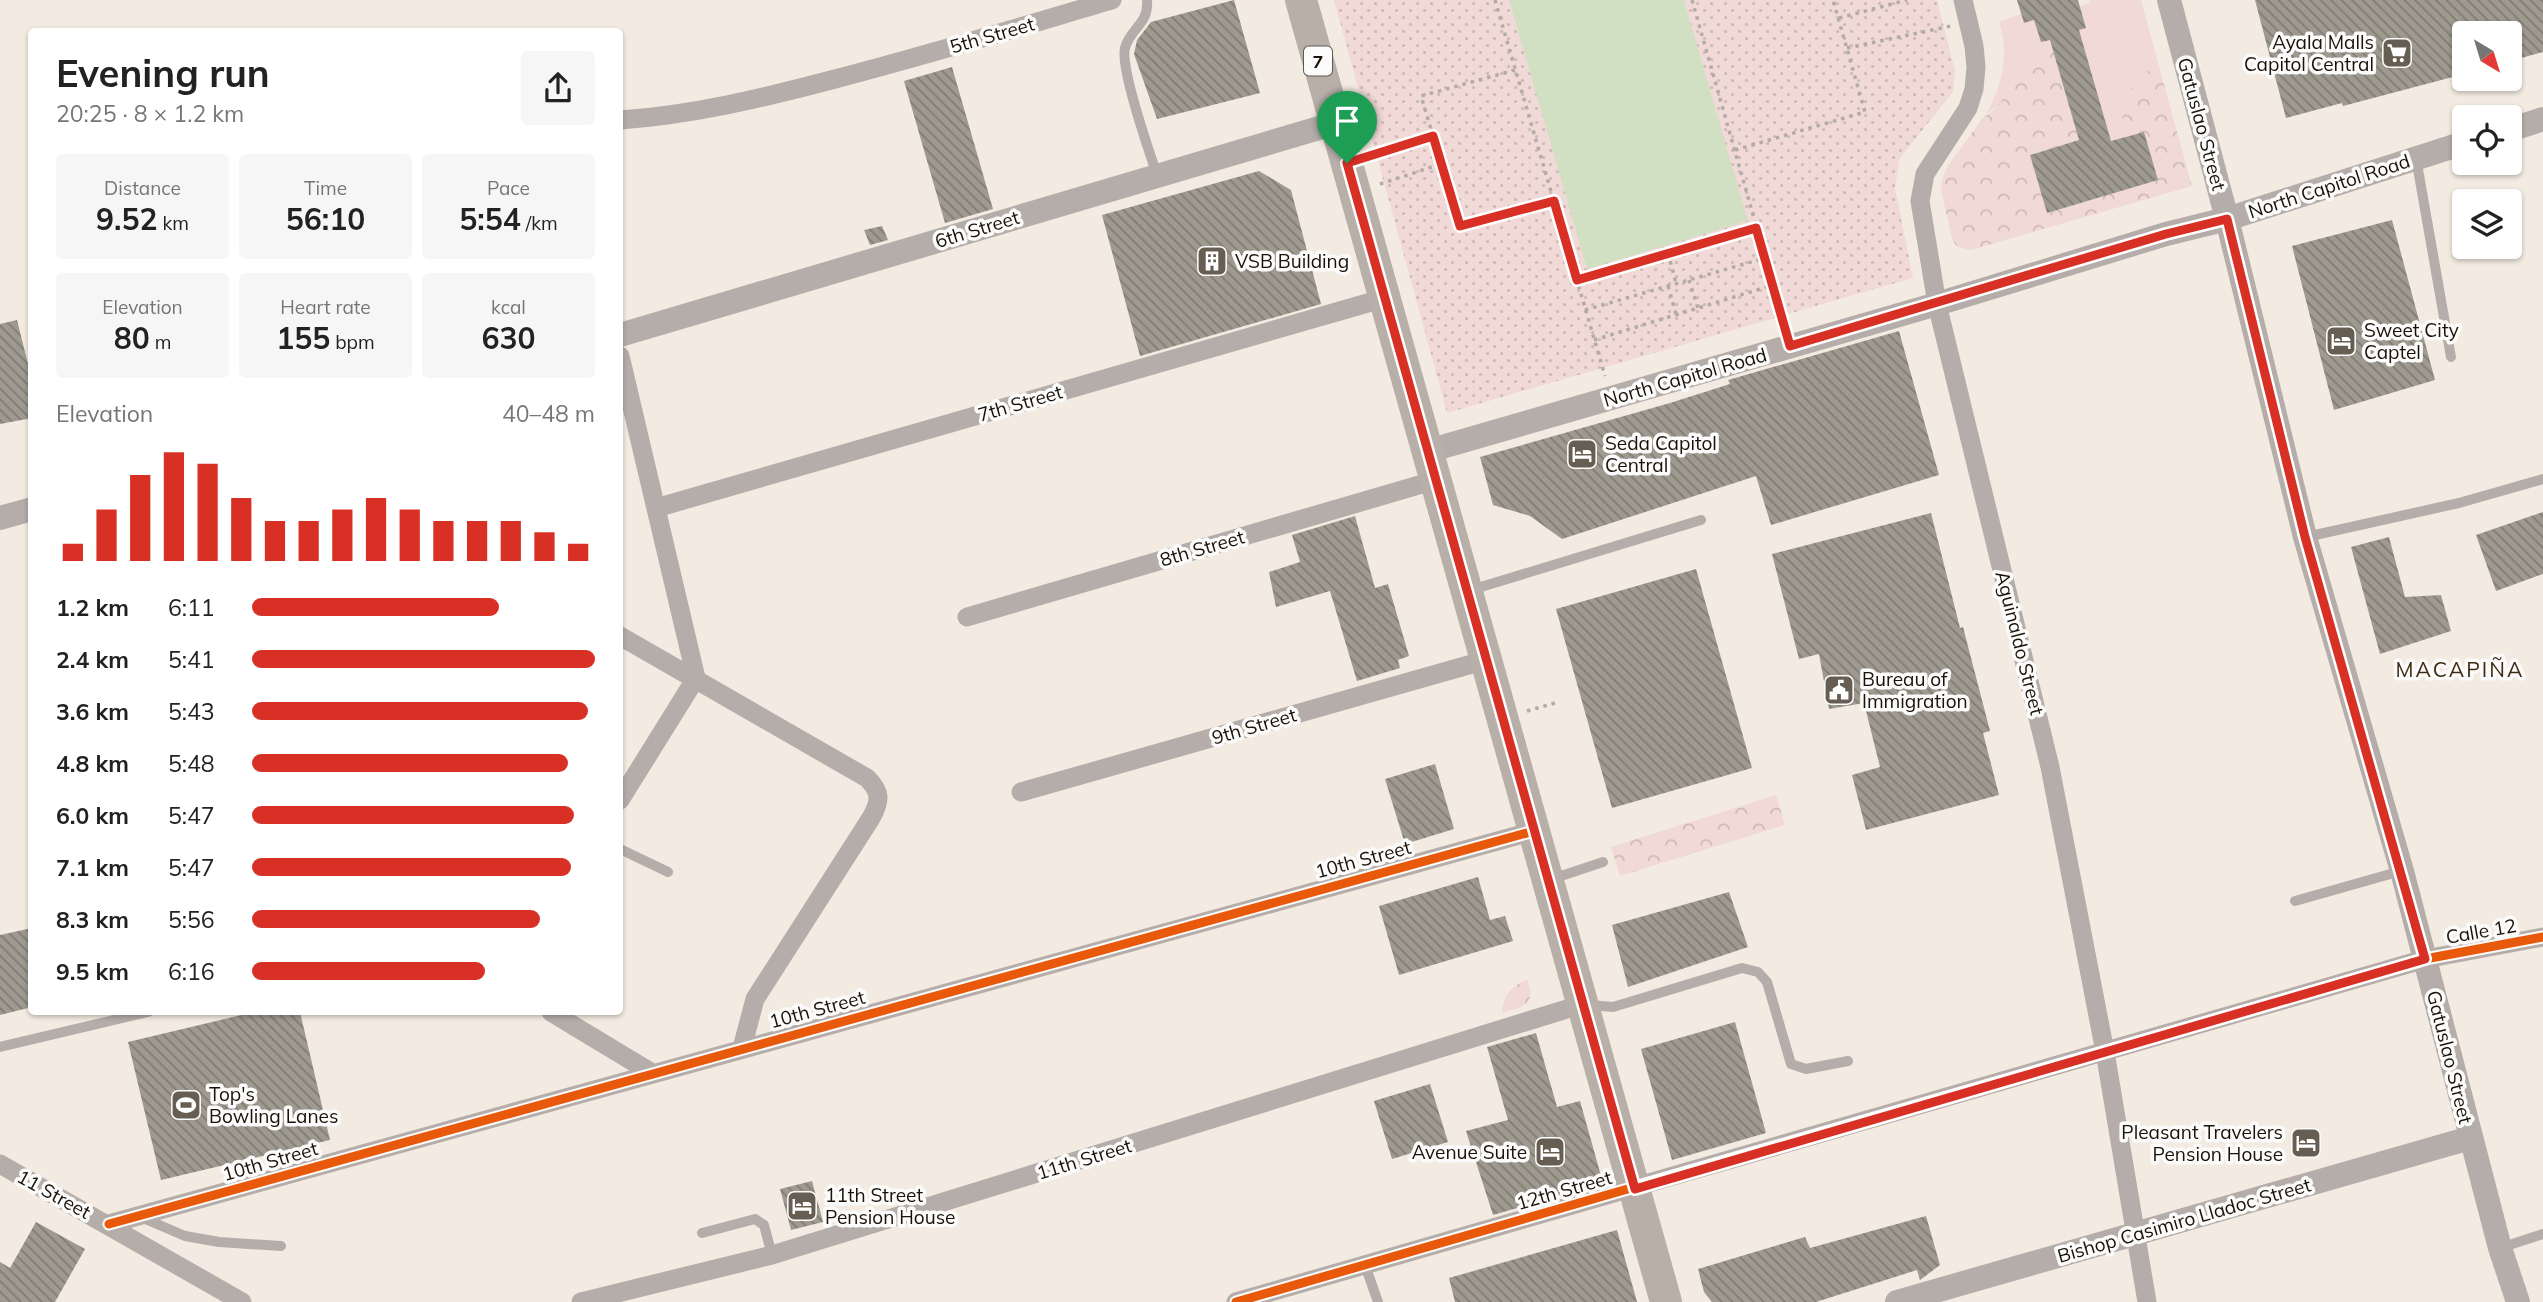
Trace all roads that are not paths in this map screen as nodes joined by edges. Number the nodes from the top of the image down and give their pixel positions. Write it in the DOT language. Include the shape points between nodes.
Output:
graph roads {
  1 [pos="1112,0"];
  2 [pos="1147,0"];
  3 [pos="1301,0"];
  4 [pos="1963,0"];
  5 [pos="2169,0"];
  6 [pos="623,120"];
  7 [pos="2543,120"];
  8 [pos="1336,123"];
  9 [pos="2522,126"];
  10 [pos="2452,147"];
  11 [pos="2416,158"];
  12 [pos="1157,175"];
  13 [pos="2227,219"];
  14 [pos="1385,298"];
  15 [pos="1937,304"];
  16 [pos="623,334"];
  17 [pos="2451,357"];
  18 [pos="623,369"];
  19 [pos="1432,466"];
  20 [pos="2543,479"];
  21 [pos="656,508"];
  22 [pos="28,510"];
  23 [pos="0,518"];
  24 [pos="1701,520"];
  25 [pos="2305,537"];
  26 [pos="1467,592"];
  27 [pos="967,617"];
  28 [pos="623,638"];
  29 [pos="1486,660"];
  30 [pos="696,678"];
  31 [pos="1021,792"];
  32 [pos="623,795"];
  33 [pos="1534,831"];
  34 [pos="623,850"];
  35 [pos="1603,862"];
  36 [pos="2402,871"];
  37 [pos="668,872"];
  38 [pos="1548,880"];
  39 [pos="2295,901"];
  40 [pos="2543,937"];
  41 [pos="2425,959"];
  42 [pos="1583,1004"];
  43 [pos="135,1015"];
  44 [pos="556,1015"];
  45 [pos="0,1047"];
  46 [pos="742,1048"];
  47 [pos="2105,1052"];
  48 [pos="1848,1061"];
  49 [pos="652,1073"];
  50 [pos="2470,1138"];
  51 [pos="0,1164"];
  52 [pos="1635,1189"];
  53 [pos="138,1216"];
  54 [pos="109,1224"];
  55 [pos="702,1233"];
  56 [pos="2135,1234"];
  57 [pos="2543,1234"];
  58 [pos="281,1246"];
  59 [pos="2500,1248"];
  60 [pos="772,1255"];
  61 [pos="1365,1265"];
  62 [pos="242,1302"];
  63 [pos="581,1302"];
  64 [pos="1236,1302"];
  65 [pos="1378,1302"];
  66 [pos="1666,1302"];
  67 [pos="1896,1302"];
  68 [pos="2147,1302"];
  69 [pos="2518,1302"];
  1 -- 6 [label="street, 5th Street" via="744,103"];
  2 -- 12 [label="lane" via="1145,19 1125,47 1125,67"];
  3 -- 8 [label="main road, 7"];
  4 -- 15 [label="street, Aguinaldo Street" via="1976,67 1974,89 1968,108 1931,161 1921,187"];
  5 -- 13 [label="street, Gatuslao Street"];
  7 -- 9 [label="street"];
  8 -- 12 [label="street, 6th Street"];
  8 -- 14 [label="main road, 7"];
  10 -- 11 [label="street, North Capitol Road"];
  11 -- 13 [label="street, North Capitol Road"];
  11 -- 17 [label="lane"];
  12 -- 16 [label="street, 6th Street"];
  13 -- 15 [label="street, North Capitol Road"];
  13 -- 25 [label="street, Gatuslao Street"];
  14 -- 19 [label="main road, 7"];
  14 -- 21 [label="street, 7th Street"];
  15 -- 19 [label="street, North Capitol Road" via="1611,398"];
  15 -- 47 [label="street, Aguinaldo Street" via="2050,767"];
  18 -- 21 [label="street"];
  19 -- 26 [label="main road, 7"];
  19 -- 27 [label="street, 8th Street"];
  20 -- 25 [label="lane"];
  21 -- 30 [label="street"];
  22 -- 23 [label="street"];
  24 -- 26 [label="lane"];
  25 -- 36 [label="street, Gatuslao Street"];
  26 -- 29 [label="main road, 7"];
  28 -- 30 [label="street"];
  29 -- 31 [label="street, 9th Street"];
  29 -- 33 [label="main road, 7"];
  30 -- 32 [label="street"];
  30 -- 46 [label="street" via="867,778 878,790 879,803 871,818 755,999"];
  33 -- 38 [label="main road, 7"];
  33 -- 46 [label="street, 10th Street"];
  34 -- 37 [label="lane"];
  35 -- 38 [label="lane"];
  36 -- 39 [label="lane"];
  36 -- 41 [label="street, Gatuslao Street"];
  38 -- 42 [label="main road, 7"];
  40 -- 41 [label="street, Calle 12"];
  41 -- 47 [label="street, 12th Street"];
  41 -- 50 [label="street, Gatuslao Street"];
  42 -- 48 [label="lane" via="1613,1007 1742,968 1758,972 1767,982 1791,1064 1806,1069"];
  42 -- 52 [label="main road, 7"];
  42 -- 60 [label="street, 11th Street"];
  43 -- 45 [label="lane"];
  44 -- 49 [label="street"];
  46 -- 49 [label="street, 10th Street"];
  47 -- 52 [label="street, 12th Street"];
  47 -- 56 [label="street, Aguinaldo Street"];
  49 -- 53 [label="street, 10th Street"];
  50 -- 56 [label="street, Bishop Casimiro Lladoc Street"];
  50 -- 59 [label="street, Gatuslao Street"];
  51 -- 54 [label="street, 11 Street"];
  52 -- 61 [label="street, 12th Street"];
  52 -- 66 [label="main road, 7"];
  53 -- 54 [label="street, 10th Street"];
  53 -- 58 [label="lane" via="185,1236"];
  54 -- 62 [label="street"];
  55 -- 60 [label="lane" via="755,1219 764,1225"];
  56 -- 67 [label="street, Bishop Casimiro Lladoc Street"];
  56 -- 68 [label="street, Aguinaldo Street"];
  57 -- 59 [label="lane"];
  59 -- 69 [label="street, Gatuslao Street"];
  60 -- 63 [label="street, 11th Street"];
  61 -- 64 [label="street, 12th Street"];
  61 -- 65 [label="lane"];
}
